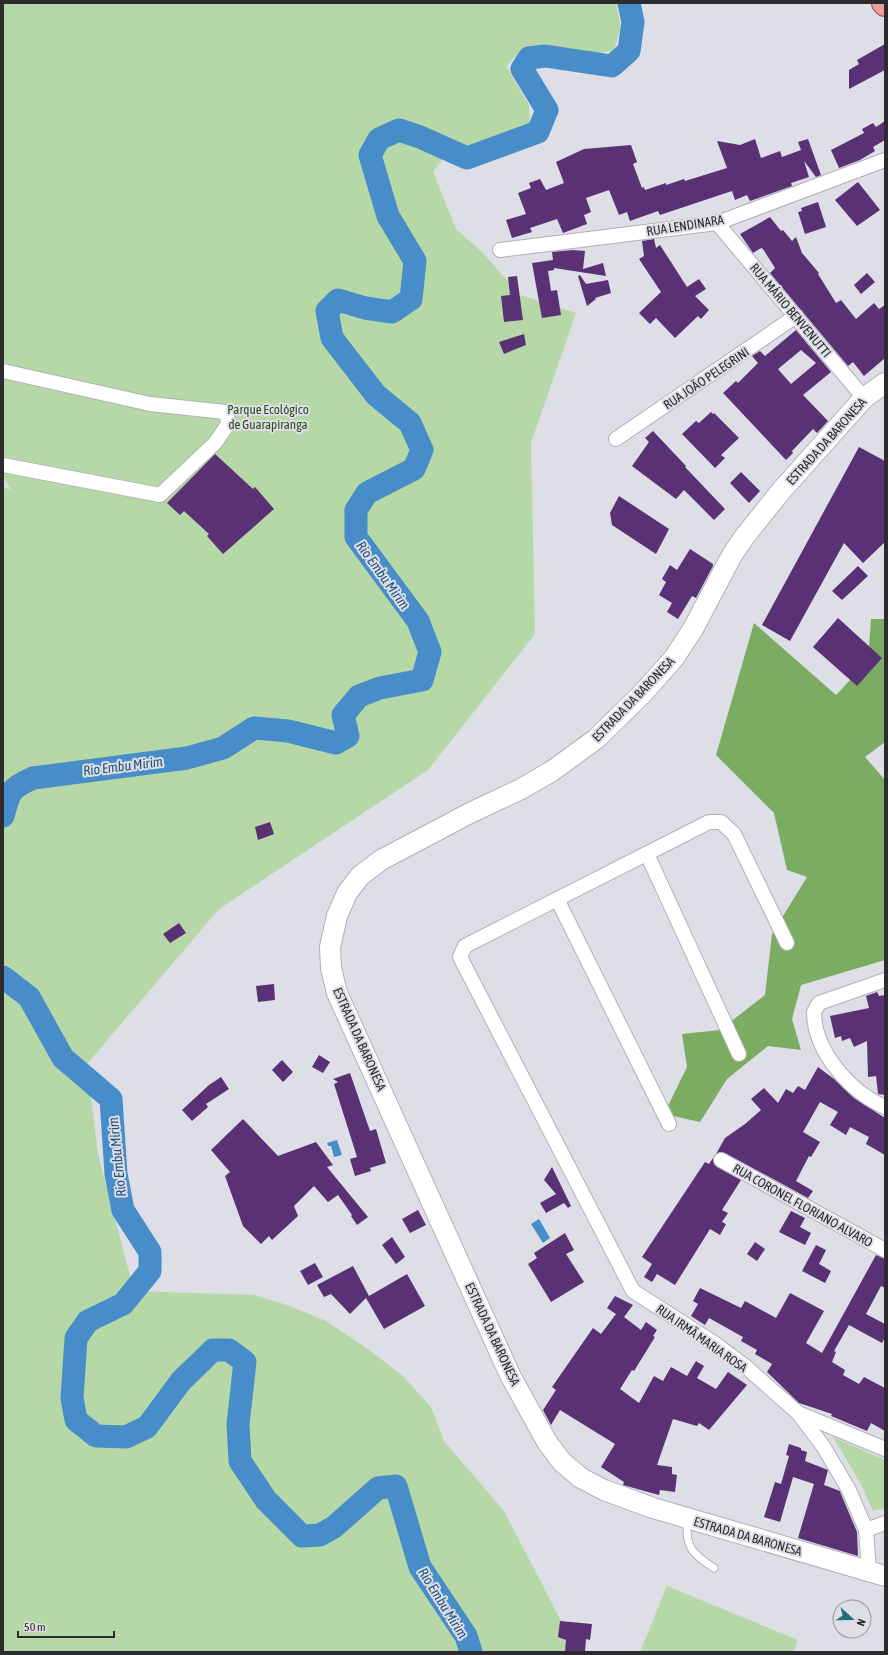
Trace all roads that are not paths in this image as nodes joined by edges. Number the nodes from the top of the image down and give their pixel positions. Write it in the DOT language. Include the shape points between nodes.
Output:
graph roads {
  1 [pos="885,160"];
  2 [pos="717,223"];
  3 [pos="500,250"];
  4 [pos="796,316"];
  5 [pos="3,371"];
  6 [pos="885,383"];
  7 [pos="864,398"];
  8 [pos="616,439"];
  9 [pos="3,465"];
  10 [pos="647,854"];
  11 [pos="557,899"];
  12 [pos="787,943"];
  13 [pos="885,980"];
  14 [pos="738,1054"];
  15 [pos="885,1107"];
  16 [pos="669,1124"];
  17 [pos="721,1160"];
  18 [pos="885,1250"];
  19 [pos="798,1413"];
  20 [pos="885,1450"];
  21 [pos="688,1519"];
  22 [pos="885,1523"];
  23 [pos="866,1530"];
  24 [pos="714,1568"];
  25 [pos="877,1574"];
  1 -- 2 [label="street, RUA LENDINARA"];
  2 -- 3 [label="street, RUA LENDINARA"];
  2 -- 4 [label="street, RUA MÁRIO BENVENUTTI"];
  4 -- 7 [label="street, RUA MÁRIO BENVENUTTI"];
  4 -- 8 [label="street, RUA JOÃO PELEGRINI"];
  5 -- 9 [label="street" via="150,404 225,412 229,423 215,443 160,495"];
  6 -- 7 [label="main road, ESTRADA DA BARONESA"];
  7 -- 21 [label="main road, ESTRADA DA BARONESA" via="781,491 745,536 732,555 693,629 674,658 643,693 596,739 552,771 381,860 360,876 347,893 330,947 331,968 337,992 510,1375 547,1442 562,1462 587,1482"];
  10 -- 11 [label="street"];
  10 -- 12 [label="street" via="709,822 721,822 734,834"];
  10 -- 14 [label="street"];
  11 -- 16 [label="street"];
  11 -- 19 [label="street, RUA IRMÃ MARIA ROSA" via="465,946 460,957 633,1291 717,1344"];
  13 -- 15 [label="street" via="819,1003 814,1012 822,1045 832,1065 861,1093"];
  17 -- 18 [label="street, RUA CORONEL FLORIANO ALVARO"];
  19 -- 20 [label="street"];
  19 -- 23 [label="street, RUA IRMÃ MARIA ROSA" via="836,1466"];
  21 -- 24 [label="lane" via="686,1533 690,1548 696,1557"];
  21 -- 25 [label="main road, ESTRADA DA BARONESA"];
  22 -- 23 [label="street"];
  23 -- 25 [label="street, RUA IRMÃ MARIA ROSA"];
}
